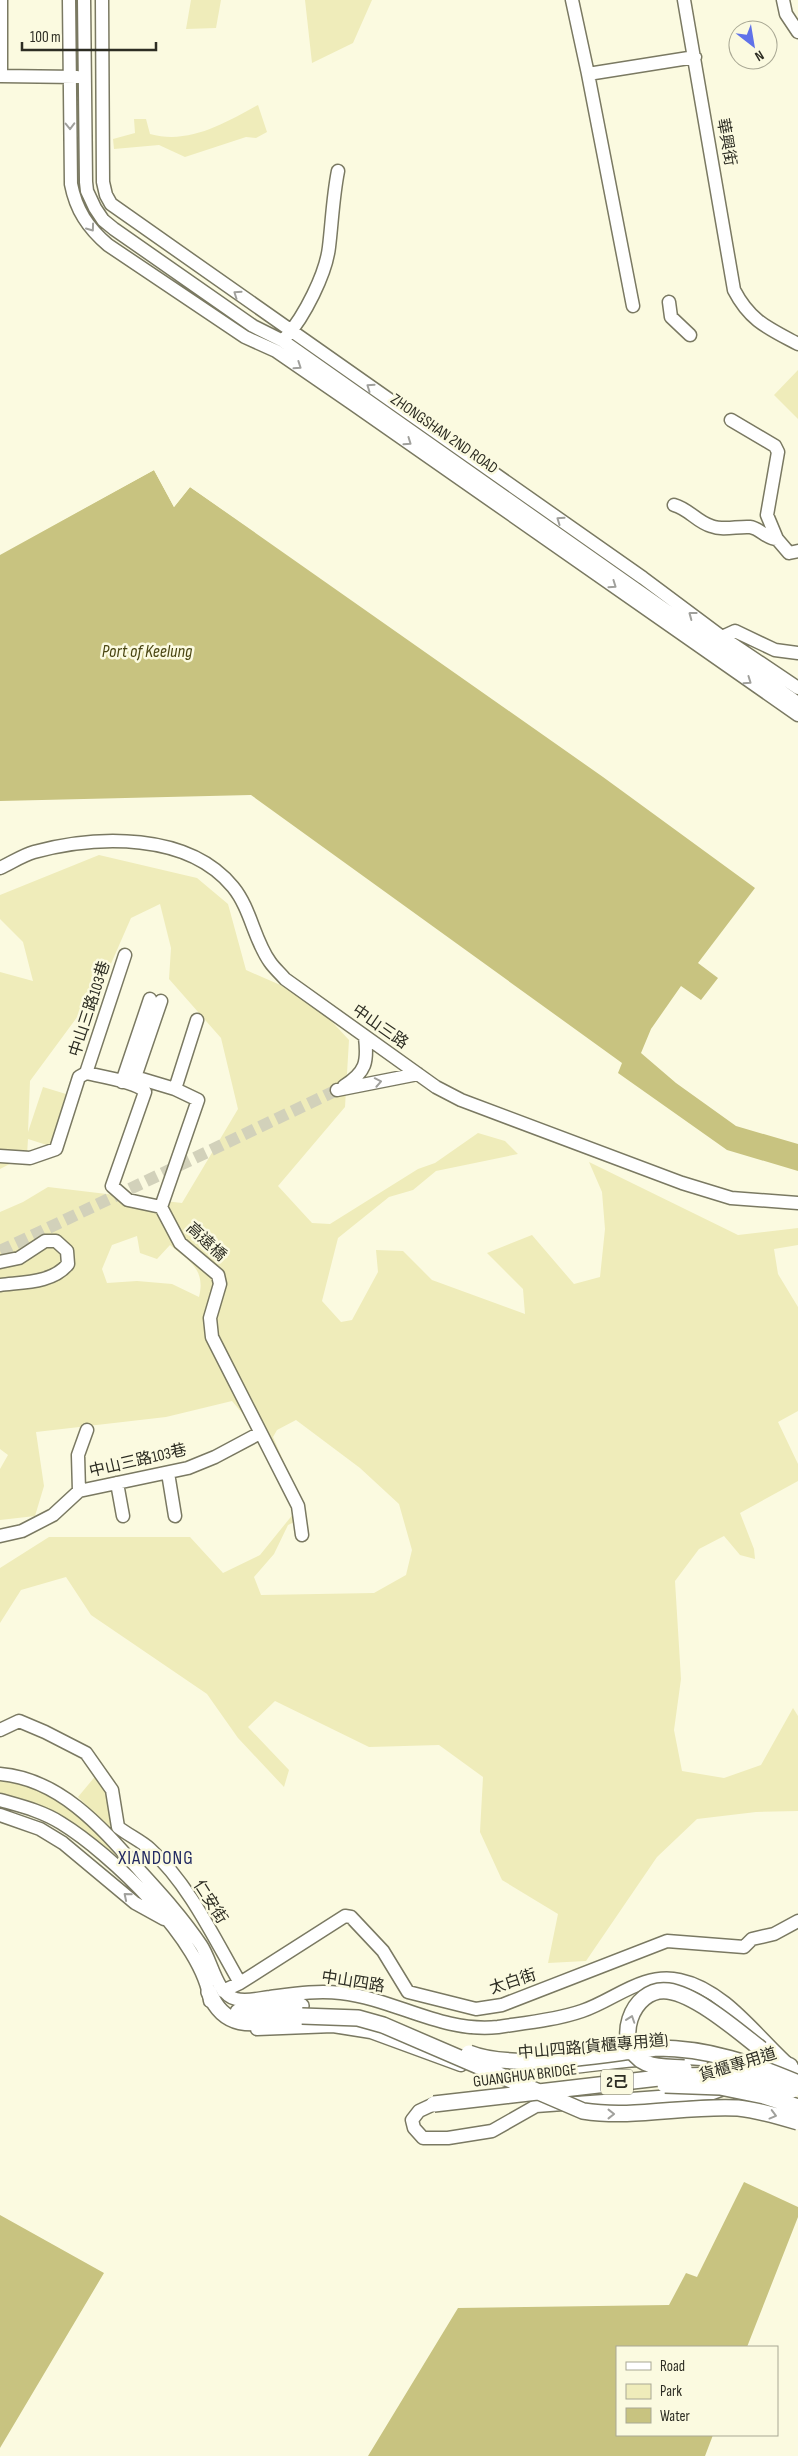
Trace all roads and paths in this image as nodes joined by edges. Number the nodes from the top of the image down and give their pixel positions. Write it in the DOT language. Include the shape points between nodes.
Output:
graph roads {
  1 [pos="1,0"];
  2 [pos="69,0"];
  3 [pos="84,0"];
  4 [pos="102,0"];
  5 [pos="572,0"];
  6 [pos="684,0"];
  7 [pos="783,0"];
  8 [pos="798,32"];
  9 [pos="695,57"];
  10 [pos="588,74"];
  11 [pos="69,77"];
  12 [pos="85,77"];
  13 [pos="102,77"];
  14 [pos="338,171"];
  15 [pos="669,302"];
  16 [pos="633,306"];
  17 [pos="690,335"];
  18 [pos="283,341"];
  19 [pos="798,344"];
  20 [pos="731,420"];
  21 [pos="674,505"];
  22 [pos="777,538"];
  23 [pos="798,551"];
  24 [pos="715,645"];
  25 [pos="798,653"];
  26 [pos="798,688"];
  27 [pos="798,703"];
  28 [pos="798,715"];
  29 [pos="0,868"];
  30 [pos="124,955"];
  31 [pos="198,1020"];
  32 [pos="365,1037"];
  33 [pos="86,1073"];
  34 [pos="418,1074"];
  35 [pos="122,1082"];
  36 [pos="174,1089"];
  37 [pos="0,1156"];
  38 [pos="798,1204"];
  39 [pos="161,1207"];
  40 [pos="0,1262"];
  41 [pos="0,1285"];
  42 [pos="87,1430"];
  43 [pos="260,1433"];
  44 [pos="168,1473"];
  45 [pos="117,1483"];
  46 [pos="79,1491"];
  47 [pos="123,1516"];
  48 [pos="176,1516"];
  49 [pos="302,1535"];
  50 [pos="0,1536"];
  51 [pos="0,1730"];
  52 [pos="0,1774"];
  53 [pos="0,1800"];
  54 [pos="0,1815"];
  55 [pos="168,1921"];
  56 [pos="798,1921"];
  57 [pos="240,1983"];
  58 [pos="216,1991"];
  59 [pos="261,2016"];
  60 [pos="795,2066"];
  61 [pos="747,2078"];
  62 [pos="798,2083"];
  63 [pos="798,2092"];
  64 [pos="798,2107"];
  65 [pos="435,2108"];
  66 [pos="798,2122"];
  1 -- 11 [label="street" via="1,76"];
  2 -- 11 [label="street, ZHONGSHAN 2ND ROAD"];
  3 -- 12 [label="street, ZHONGSHAN 2ND ROAD"];
  4 -- 13 [label="street"];
  5 -- 10 [label="street"];
  6 -- 9 [label="street, 華興街"];
  7 -- 8 [label="street" via="786,14"];
  9 -- 10 [label="street"];
  9 -- 19 [label="street, 華興街" via="734,290 742,305 761,325"];
  10 -- 16 [label="street"];
  11 -- 12 [label="street"];
  11 -- 18 [label="street, ZHONGSHAN 2ND ROAD, one-way" via="71,184 79,211 92,232 245,337"];
  12 -- 13 [label="street"];
  12 -- 18 [label="street, ZHONGSHAN 2ND ROAD" via="87,191 103,220 253,326"];
  18 -- 13 [label="street, ZHONGSHAN 2ND ROAD, one-way" via="115,208 106,195 103,182"];
  14 -- 18 [label="street" via="328,254 317,283"];
  15 -- 17 [label="street" via="671,318"];
  18 -- 24 [label="street, ZHONGSHAN 2ND ROAD, one-way" via="353,404"];
  18 -- 24 [label="street, ZHONGSHAN 2ND ROAD" via="643,578"];
  20 -- 22 [label="street" via="775,446 778,452 767,515"];
  21 -- 22 [label="street" via="710,526 729,529 751,527 770,539"];
  22 -- 23 [label="street" via="790,553"];
  24 -- 25 [label="street" via="735,632 775,650"];
  24 -- 26 [label="street, ZHONGSHAN 2ND ROAD"];
  24 -- 27 [label="street, ZHONGSHAN 2ND ROAD"];
  24 -- 28 [label="street, ZHONGSHAN 2ND ROAD, one-way"];
  29 -- 32 [label="street, 中山三路" via="33,852 78,842 167,847 200,861 220,872 234,889 269,962 285,979"];
  30 -- 33 [label="street, 中山三路103巷"];
  31 -- 36 [label="street"];
  32 -- 34 [label="street, 中山三路"];
  32 -- 34 [label="street, one-way" via="367,1058 359,1075 337,1090"];
  33 -- 35 [label="street, 中山三路103巷"];
  33 -- 37 [label="street, 中山三路103巷" via="79,1077 56,1149 30,1158"];
  34 -- 38 [label="street, 中山三路" via="461,1100 682,1183 731,1198"];
  35 -- 36 [label="street" via="155,1000 135,1077"];
  35 -- 39 [label="street, 中山三路103巷" via="145,1092 112,1186 128,1200"];
  36 -- 39 [label="street" via="198,1100"];
  39 -- 43 [label="street, 高遠橋" via="180,1243 218,1275 210,1318 212,1337"];
  40 -- 41 [label="street" via="19,1258 45,1241 56,1241 67,1250 68,1264 61,1273"];
  42 -- 46 [label="street" via="78,1455"];
  43 -- 44 [label="street, 中山三路103巷" via="215,1457"];
  43 -- 49 [label="street" via="298,1506"];
  44 -- 45 [label="street, 中山三路103巷"];
  44 -- 48 [label="street"];
  45 -- 46 [label="street, 中山三路103巷"];
  45 -- 47 [label="street"];
  46 -- 50 [label="street, 中山三路103巷" via="53,1515 22,1531"];
  51 -- 57 [label="street, 仁安街" via="20,1721 86,1753 112,1790 118,1827 149,1848 169,1870"];
  52 -- 58 [label="street" via="38,1783 88,1816 173,1907 207,1955"];
  53 -- 55 [label="street, 中山四路(貨櫃專用道)" via="59,1822 88,1842 159,1908"];
  55 -- 54 [label="street, one-way" via="135,1903 63,1843 40,1829"];
  55 -- 58 [label="street, 中山四路(貨櫃專用道)"];
  56 -- 57 [label="street, 太白街" via="774,1934 752,1939 744,1947 667,1941 502,2005 476,2009 408,1992 383,1952 351,1917 345,1916"];
  57 -- 58 [label="street, 太白街"];
  58 -- 59 [label="main road" via="216,2008 227,2018 242,2022"];
  58 -- 60 [label="street, 中山四路(貨櫃專用道)" via="210,2003 215,2012 226,2023 239,2028 332,2026 370,2032 463,2066 523,2072 670,2056"];
  58 -- 60 [label="street, 中山四路" via="237,2000 304,1992 340,1993 368,1997 431,2020 464,2027 486,2027 579,2012 638,1984 671,1978 699,1987 744,2018"];
  59 -- 62 [label="main road, bridge" via="321,2005 359,2009 386,2016 475,2055 510,2062 658,2048 694,2050 734,2059"];
  59 -- 66 [label="main road, one-way, bridge" via="320,2015 358,2018 383,2025 583,2111 631,2114 739,2108"];
  61 -- 60 [label="main road, one-way, bridge" via="710,2069 655,2066 642,2061 633,2052 628,2034 635,2008 650,1994 663,1991 685,1996 737,2029 769,2058"];
  60 -- 65 [label="street, 貨櫃專用道" via="713,2093 536,2106 492,2131 448,2138 423,2138 412,2120 419,2111"];
  61 -- 63 [label="main road, GUANGHUA BRIDGE / 2己, bridge"];
  61 -- 65 [label="main road, GUANGHUA BRIDGE / 2己, bridge" via="732,2075 676,2076"];
  64 -- 65 [label="main road, GUANGHUA BRIDGE / 2己, bridge" via="720,2087 664,2086"];
}
